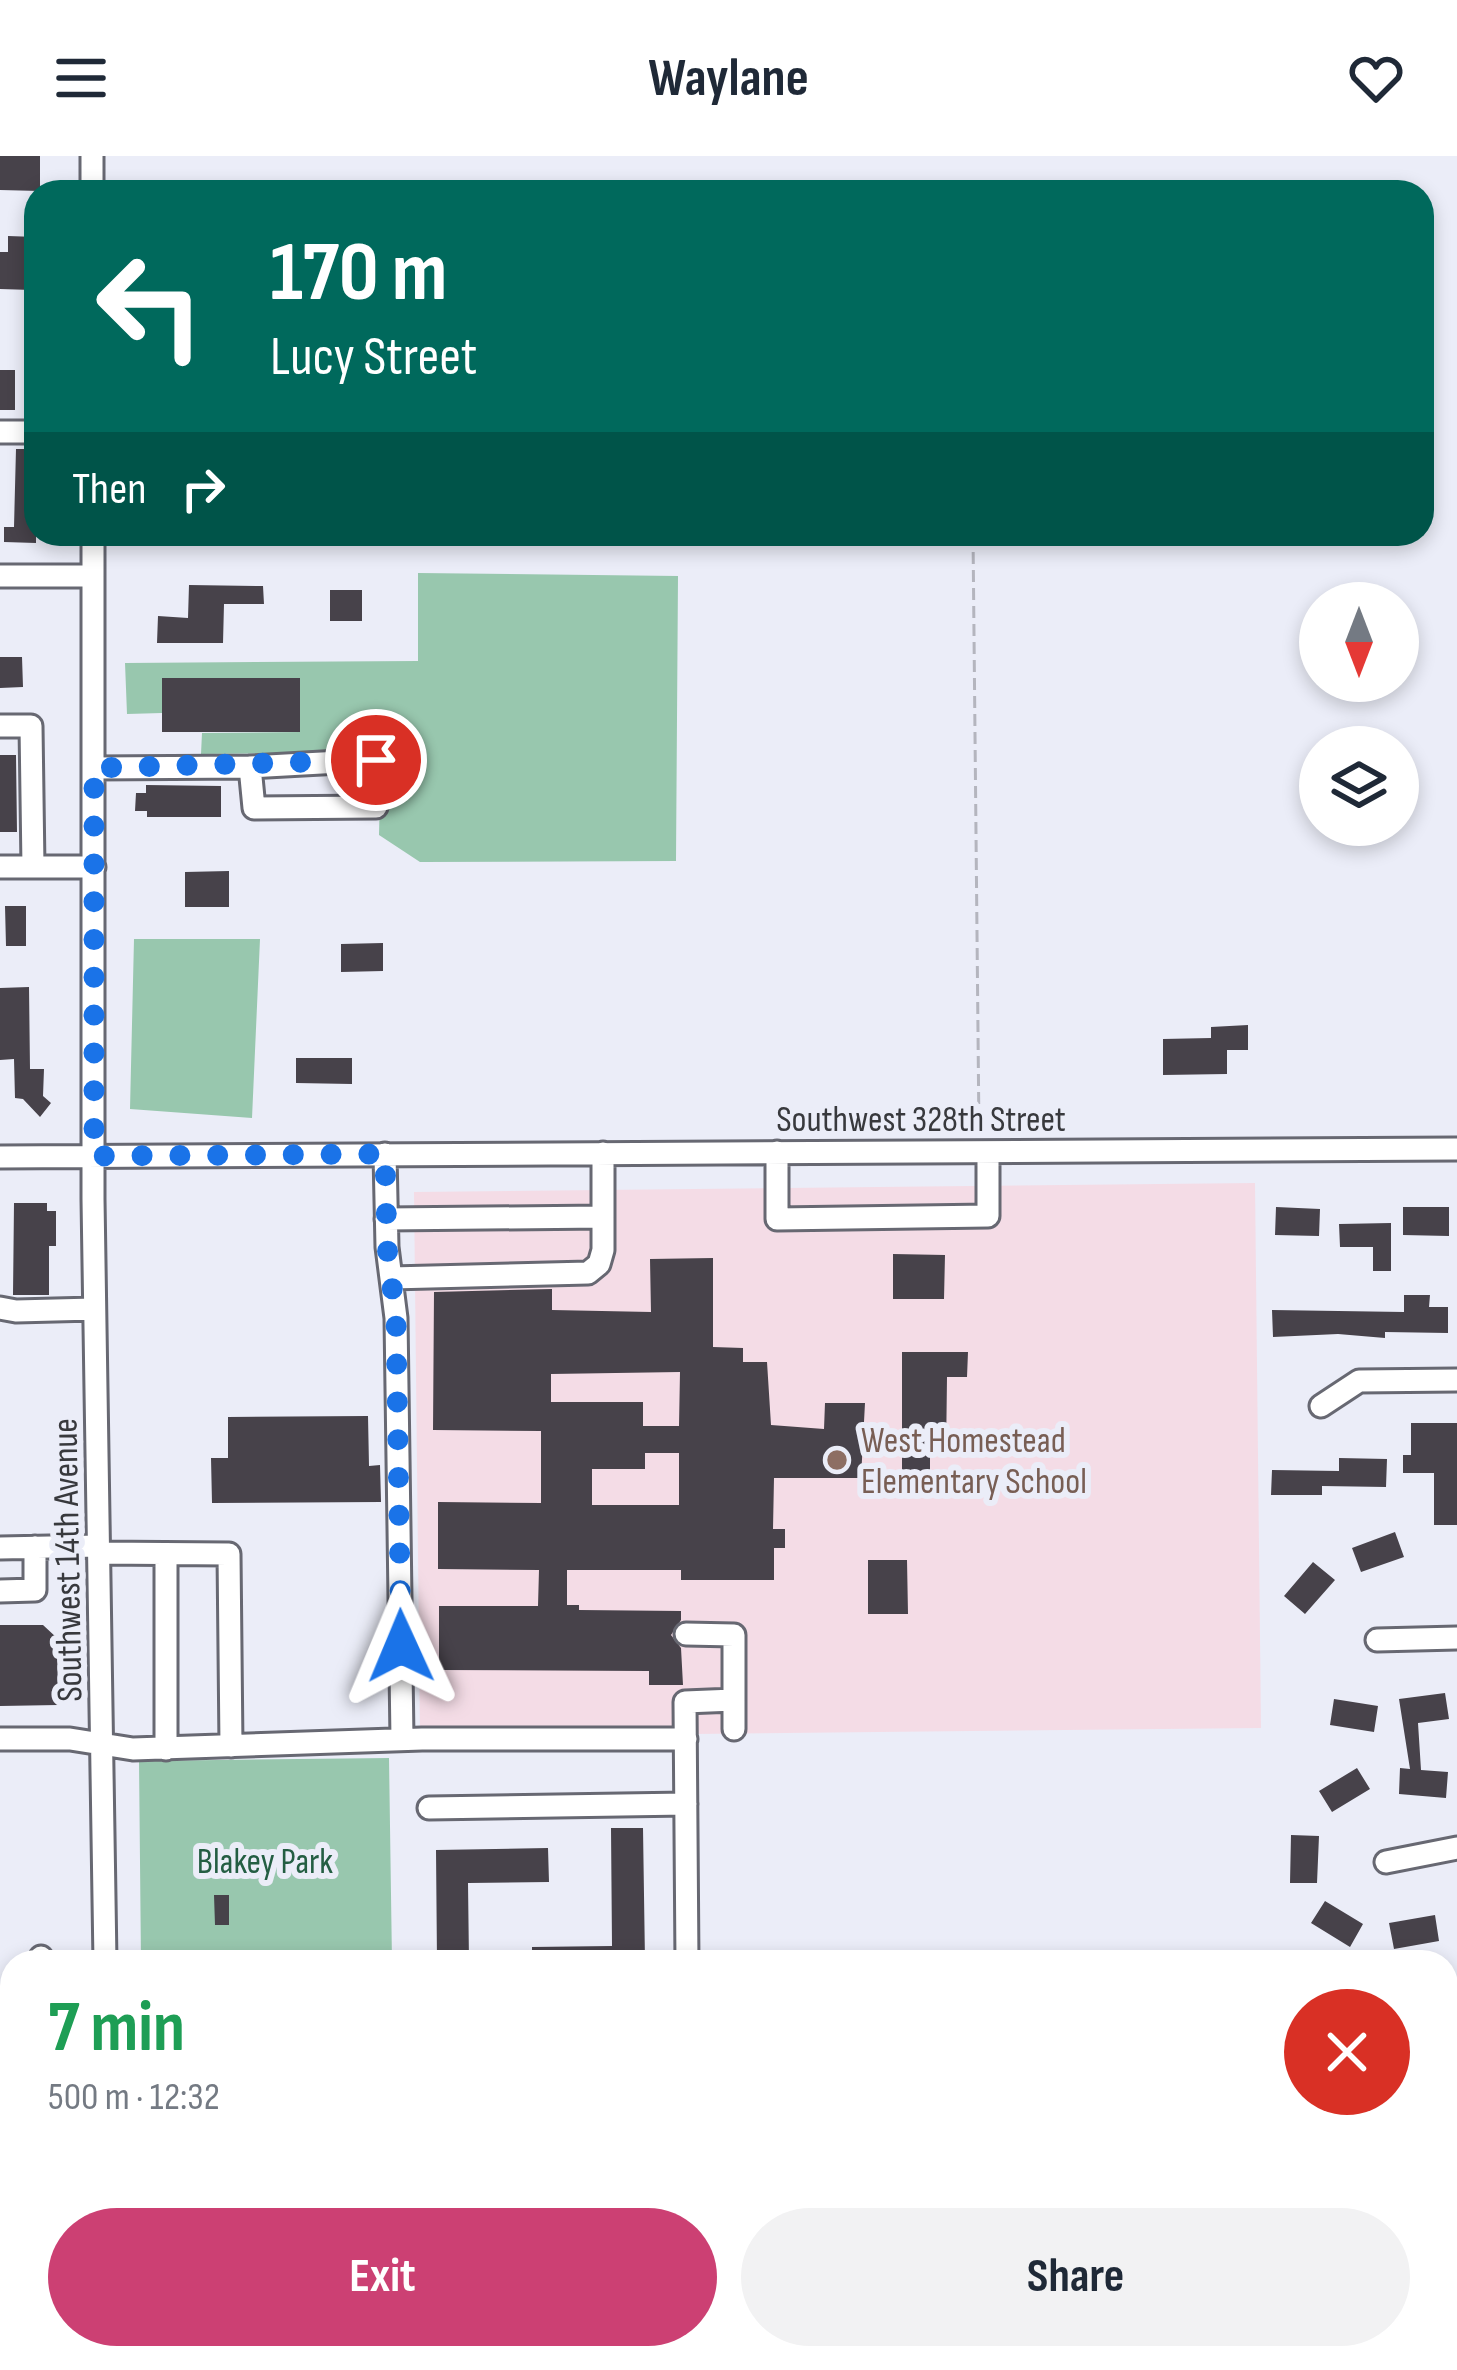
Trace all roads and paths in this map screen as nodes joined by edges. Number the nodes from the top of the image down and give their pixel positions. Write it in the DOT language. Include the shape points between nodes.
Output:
graph roads {
  1 [pos="93,546"];
  2 [pos="974,546"];
  3 [pos="0,576"];
  4 [pos="93,576"];
  5 [pos="0,725"];
  6 [pos="250,767"];
  7 [pos="94,768"];
  8 [pos="0,867"];
  9 [pos="33,867"];
  10 [pos="94,867"];
  11 [pos="1457,1149"];
  12 [pos="778,1152"];
  13 [pos="983,1152"];
  14 [pos="603,1153"];
  15 [pos="385,1154"];
  16 [pos="94,1156"];
  17 [pos="0,1157"];
  18 [pos="603,1217"];
  19 [pos="386,1219"];
  20 [pos="391,1278"];
  21 [pos="0,1308"];
  22 [pos="94,1309"];
  23 [pos="1457,1380"];
  24 [pos="1321,1406"];
  25 [pos="35,1547"];
  26 [pos="0,1548"];
  27 [pos="99,1550"];
  28 [pos="166,1554"];
  29 [pos="0,1591"];
  30 [pos="686,1634"];
  31 [pos="1457,1638"];
  32 [pos="1377,1640"];
  33 [pos="734,1700"];
  34 [pos="734,1729"];
  35 [pos="0,1739"];
  36 [pos="402,1739"];
  37 [pos="686,1739"];
  38 [pos="102,1744"];
  39 [pos="231,1746"];
  40 [pos="166,1749"];
  41 [pos="686,1804"];
  42 [pos="429,1808"];
  43 [pos="1457,1848"];
  44 [pos="1386,1862"];
  45 [pos="105,1950"];
  46 [pos="687,1950"];
  1 -- 4 [label="street, Southwest 14th Avenue"];
  2 -- 13 [label="path"];
  3 -- 4 [label="street"];
  4 -- 7 [label="street, Southwest 14th Avenue"];
  5 -- 9 [label="street" via="32,725"];
  6 -- 6 [label="street" via="254,808 376,807 376,760"];
  6 -- 7 [label="street"];
  7 -- 10 [label="street, Southwest 14th Avenue"];
  8 -- 9 [label="street"];
  9 -- 10 [label="street"];
  10 -- 16 [label="street, Southwest 14th Avenue"];
  11 -- 13 [label="street, Southwest 328th Street"];
  12 -- 13 [label="street, Southwest 328th Street"];
  12 -- 13 [label="street" via="778,1219 988,1216"];
  12 -- 14 [label="street, Southwest 328th Street"];
  14 -- 15 [label="street, Southwest 328th Street"];
  14 -- 18 [label="street"];
  15 -- 16 [label="street, Southwest 328th Street"];
  15 -- 19 [label="street"];
  16 -- 17 [label="street, Southwest 328th Street"];
  16 -- 22 [label="street, Southwest 14th Avenue"];
  18 -- 19 [label="street"];
  18 -- 20 [label="street" via="602,1257 588,1273"];
  19 -- 20 [label="street"];
  20 -- 36 [label="street"];
  21 -- 22 [label="street"];
  22 -- 27 [label="street, Southwest 14th Avenue"];
  23 -- 24 [label="street" via="1359,1381"];
  25 -- 26 [label="street"];
  25 -- 27 [label="street"];
  25 -- 29 [label="street" via="35,1590"];
  27 -- 28 [label="street"];
  27 -- 38 [label="street, Southwest 14th Avenue"];
  28 -- 39 [label="street" via="229,1554"];
  28 -- 40 [label="street"];
  30 -- 33 [label="street" via="734,1635"];
  31 -- 32 [label="street"];
  33 -- 34 [label="street"];
  33 -- 37 [label="street" via="685,1702"];
  35 -- 38 [label="street"];
  36 -- 37 [label="street"];
  36 -- 39 [label="street"];
  37 -- 41 [label="street"];
  38 -- 40 [label="street"];
  38 -- 45 [label="street, Southwest 14th Avenue"];
  39 -- 40 [label="street"];
  41 -- 42 [label="street"];
  41 -- 46 [label="street"];
  43 -- 44 [label="street"];
}
